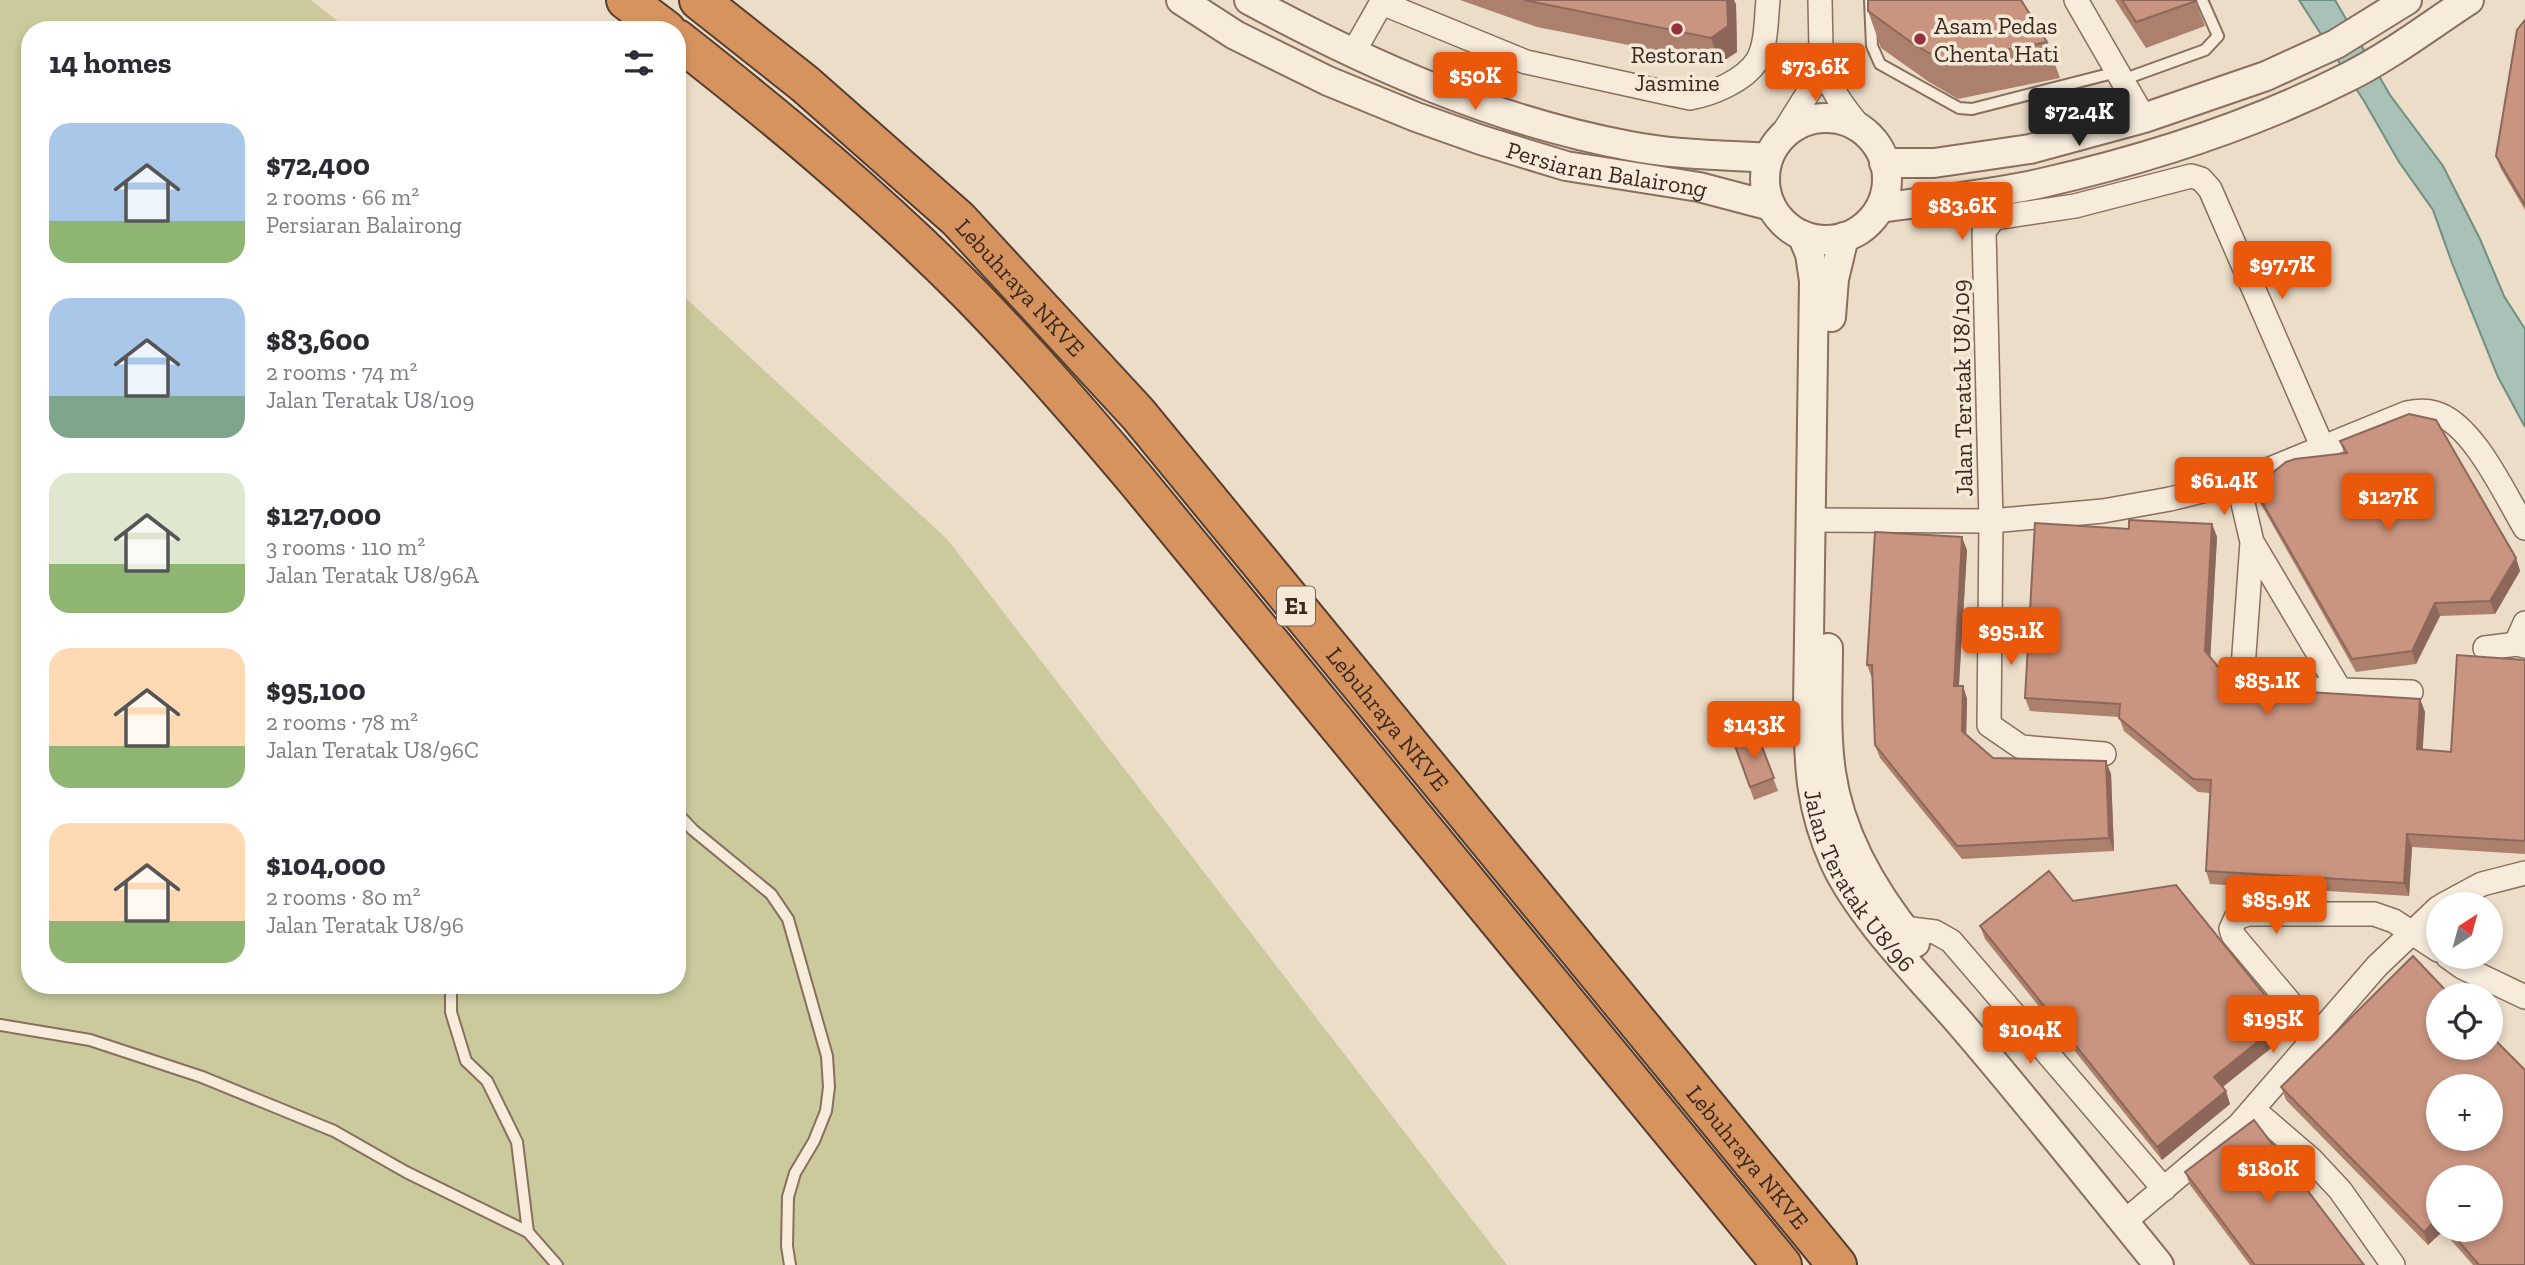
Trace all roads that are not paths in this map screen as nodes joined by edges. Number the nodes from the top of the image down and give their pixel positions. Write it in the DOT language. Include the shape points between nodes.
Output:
graph roads {
  1 [pos="626,0"];
  2 [pos="699,0"];
  3 [pos="1181,0"];
  4 [pos="1248,0"];
  5 [pos="1768,0"];
  6 [pos="1820,0"];
  7 [pos="1870,0"];
  8 [pos="2076,0"];
  9 [pos="2202,0"];
  10 [pos="2469,0"];
  11 [pos="1382,1"];
  12 [pos="2400,5"];
  13 [pos="654,21"];
  14 [pos="686,46"];
  15 [pos="1821,49"];
  16 [pos="1353,52"];
  17 [pos="2120,76"];
  18 [pos="2144,118"];
  19 [pos="1864,132"];
  20 [pos="1773,150"];
  21 [pos="1884,163"];
  22 [pos="1771,206"];
  23 [pos="1880,208"];
  24 [pos="1802,235"];
  25 [pos="1843,237"];
  26 [pos="2323,448"];
  27 [pos="2238,482"];
  28 [pos="1820,520"];
  29 [pos="1991,521"];
  30 [pos="2525,528"];
  31 [pos="2252,542"];
  32 [pos="2522,638"];
  33 [pos="2485,648"];
  34 [pos="2340,690"];
  35 [pos="2411,692"];
  36 [pos="2104,754"];
  37 [pos="686,823"];
  38 [pos="2525,873"];
  39 [pos="2467,892"];
  40 [pos="2426,918"];
  41 [pos="1903,928"];
  42 [pos="2410,932"];
  43 [pos="2426,942"];
  44 [pos="2468,970"];
  45 [pos="451,994"];
  46 [pos="2525,997"];
  47 [pos="0,1025"];
  48 [pos="2318,1035"];
  49 [pos="2254,1110"];
  50 [pos="2164,1189"];
  51 [pos="2130,1217"];
  52 [pos="528,1233"];
  53 [pos="557,1265"];
  54 [pos="790,1265"];
  55 [pos="1782,1265"];
  56 [pos="1837,1265"];
  57 [pos="2160,1265"];
  58 [pos="2180,1265"];
  59 [pos="2393,1265"];
  1 -- 13 [label="highway"];
  2 -- 56 [label="highway, Lebuhraya NKVE / E1" via="805,84 958,219 1138,414"];
  3 -- 22 [label="street, Persiaran Balairong" via="1235,34 1328,81 1468,136 1566,166 1699,187"];
  4 -- 16 [label="street, Persiaran Balairong"];
  5 -- 11 [label="street" via="1757,61 1724,87 1690,97 1526,62"];
  6 -- 15 [label="street"];
  7 -- 17 [label="lane" via="1872,46 1880,64 1959,108 1972,109"];
  8 -- 17 [label="street"];
  9 -- 17 [label="lane" via="2218,36 2205,50"];
  10 -- 23 [label="street" via="2351,76 2214,135 2065,177"];
  11 -- 16 [label="street"];
  12 -- 18 [label="street" via="2336,44 2266,76"];
  14 -- 55 [label="highway, Lebuhraya NKVE / E1" via="877,205 970,294 1057,387"];
  15 -- 19 [label="street" via="1837,99"];
  15 -- 20 [label="street" via="1816,80"];
  16 -- 20 [label="street, Persiaran Balairong" via="1445,94 1538,125 1672,152"];
  17 -- 18 [label="street"];
  18 -- 21 [label="street" via="2030,149 1934,163"];
  19 -- 20 [label="street" via="1847,122 1809,120 1792,128"];
  19 -- 21 [label="street"];
  20 -- 22 [label="street" via="1765,174"];
  21 -- 23 [label="street" via="1885,193"];
  22 -- 24 [label="street" via="1789,228"];
  23 -- 25 [label="street" via="1864,226"];
  24 -- 25 [label="street" via="1829,240"];
  24 -- 28 [label="street, Jalan Teratak U8/96" via="1814,281"];
  25 -- 28 [label="street, Jalan Teratak U8/96" via="1832,297"];
  26 -- 27 [label="street"];
  26 -- 29 [label="street, Jalan Teratak U8/109" via="2210,189 2201,179 2191,176 2075,206 1994,218 1984,231"];
  26 -- 30 [label="street" via="2407,413 2436,413 2472,440"];
  27 -- 29 [label="street" via="2103,511"];
  27 -- 31 [label="street"];
  28 -- 29 [label="street"];
  28 -- 41 [label="street, Jalan Teratak U8/96" via="1831,773 1856,855"];
  28 -- 51 [label="street, Jalan Teratak U8/96" via="1808,708 1810,777 1816,814 1835,862 1871,919"];
  29 -- 36 [label="street, Jalan Teratak U8/109" via="1989,725 2021,747"];
  31 -- 34 [label="street"];
  31 -- 34 [label="street" via="2246,676 2262,687"];
  32 -- 33 [label="street"];
  34 -- 35 [label="street"];
  37 -- 54 [label="lane" via="771,894 788,919 827,1056 826,1111 788,1197"];
  38 -- 39 [label="street"];
  40 -- 42 [label="street"];
  41 -- 50 [label="street" via="1935,932 1951,941"];
  41 -- 51 [label="street, Jalan Teratak U8/96"];
  42 -- 43 [label="street"];
  42 -- 48 [label="street"];
  42 -- 48 [label="street" via="2374,914 2248,914 2236,918 2233,935"];
  44 -- 46 [label="street"];
  45 -- 52 [label="lane" via="451,1012 466,1061 487,1081 517,1142"];
  47 -- 52 [label="lane" via="90,1040 202,1076 334,1131"];
  48 -- 49 [label="street"];
  49 -- 50 [label="street"];
  49 -- 59 [label="street" via="2340,1191"];
  50 -- 51 [label="street"];
  51 -- 57 [label="street, Jalan Teratak U8/96"];
  51 -- 58 [label="street, Jalan Teratak U8/96"];
  52 -- 53 [label="lane"];
}
